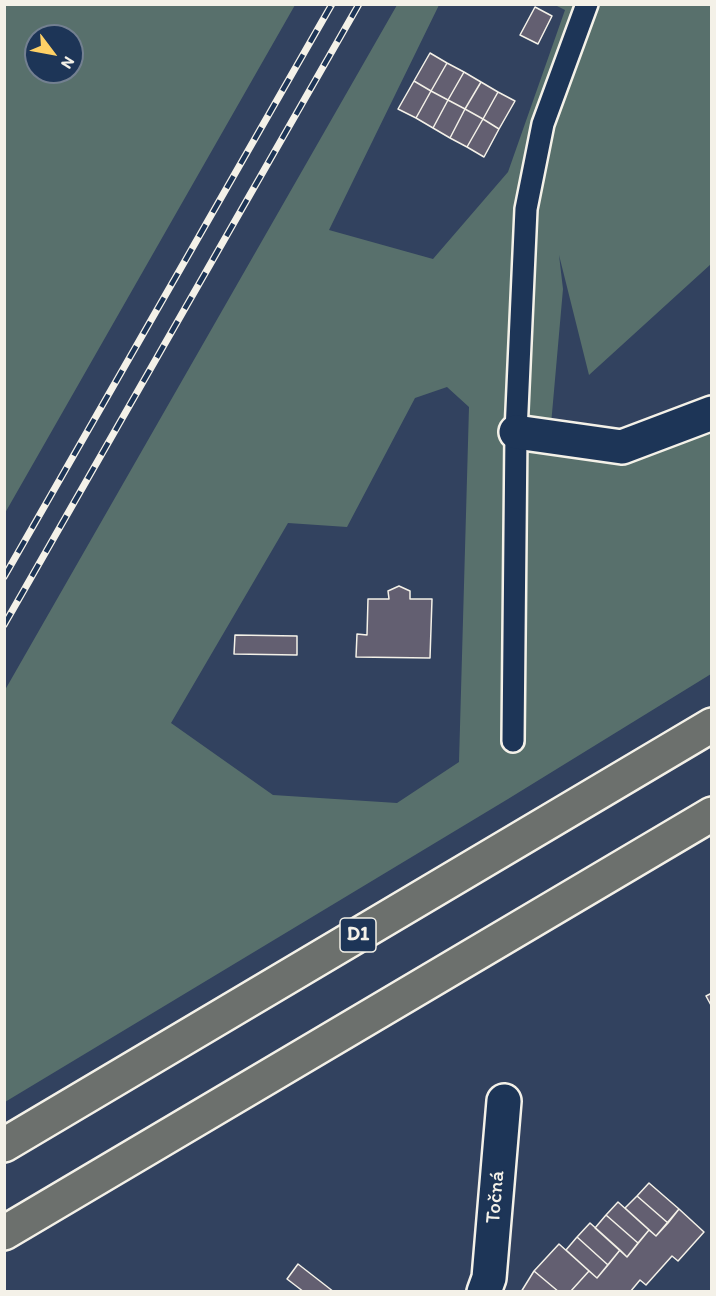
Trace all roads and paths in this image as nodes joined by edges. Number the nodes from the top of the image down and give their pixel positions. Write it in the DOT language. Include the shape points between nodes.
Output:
graph roads {
  1 [pos="587,4"];
  2 [pos="711,413"];
  3 [pos="516,432"];
  4 [pos="711,725"];
  5 [pos="513,741"];
  6 [pos="711,814"];
  7 [pos="504,1101"];
  8 [pos="4,1145"];
  9 [pos="4,1233"];
  10 [pos="484,1292"];
  1 -- 3 [label="lane" via="543,124 525,208"];
  2 -- 3 [label="street" via="622,447"];
  3 -- 5 [label="lane"];
  4 -- 8 [label="highway, D1"];
  6 -- 9 [label="highway"];
  7 -- 10 [label="street, Točná" via="489,1278"];
}
